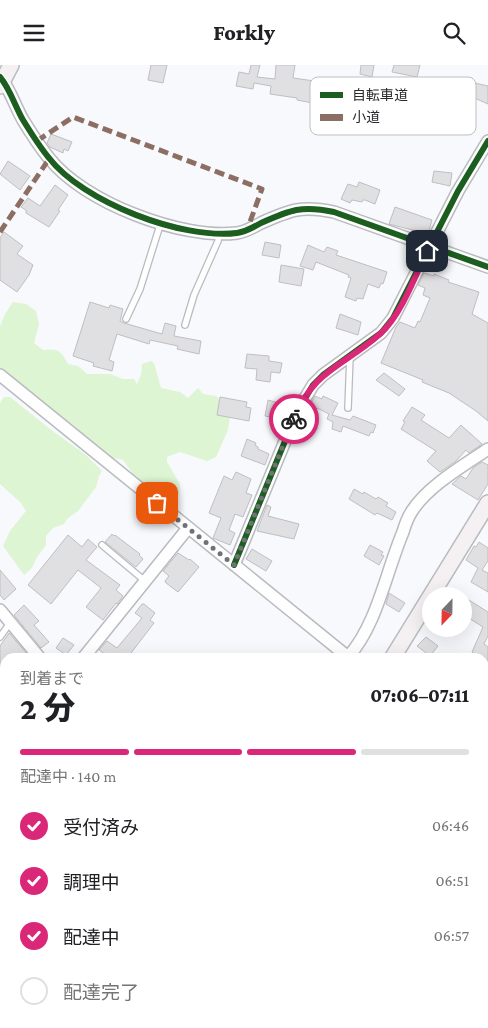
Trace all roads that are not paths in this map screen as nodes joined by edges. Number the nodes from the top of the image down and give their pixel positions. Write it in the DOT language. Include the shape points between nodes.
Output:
graph roads {
  1 [pos="11,65"];
  2 [pos="1,81"];
  3 [pos="488,141"];
  4 [pos="161,222"];
  5 [pos="219,234"];
  6 [pos="431,246"];
  7 [pos="488,267"];
  8 [pos="126,319"];
  9 [pos="186,325"];
  10 [pos="350,356"];
  11 [pos="2,381"];
  12 [pos="348,408"];
  13 [pos="488,449"];
  14 [pos="488,503"];
  15 [pos="188,528"];
  16 [pos="102,545"];
  17 [pos="234,565"];
  18 [pos="145,581"];
  19 [pos="0,610"];
  20 [pos="10,623"];
  21 [pos="0,637"];
  22 [pos="36,653"];
  23 [pos="87,653"];
  24 [pos="343,653"];
  25 [pos="352,653"];
  26 [pos="395,653"];
  1 -- 2 [label="street"];
  2 -- 4 [label="street" via="49,159 58,168 102,200"];
  3 -- 6 [label="street" via="458,191"];
  4 -- 5 [label="street"];
  4 -- 8 [label="lane" via="140,289"];
  5 -- 6 [label="street" via="239,233 287,211 303,208 334,212"];
  5 -- 9 [label="lane" via="194,295"];
  6 -- 7 [label="street"];
  6 -- 10 [label="street" via="393,318 381,333"];
  10 -- 12 [label="lane"];
  10 -- 17 [label="street" via="313,385 297,412"];
  11 -- 15 [label="street"];
  13 -- 25 [label="street" via="425,495 411,512 370,622"];
  14 -- 26 [label="street"];
  15 -- 17 [label="street"];
  15 -- 18 [label="street"];
  16 -- 18 [label="lane"];
  17 -- 24 [label="street"];
  18 -- 23 [label="street"];
  19 -- 20 [label="street"];
  20 -- 21 [label="lane"];
  20 -- 22 [label="street"];
}
